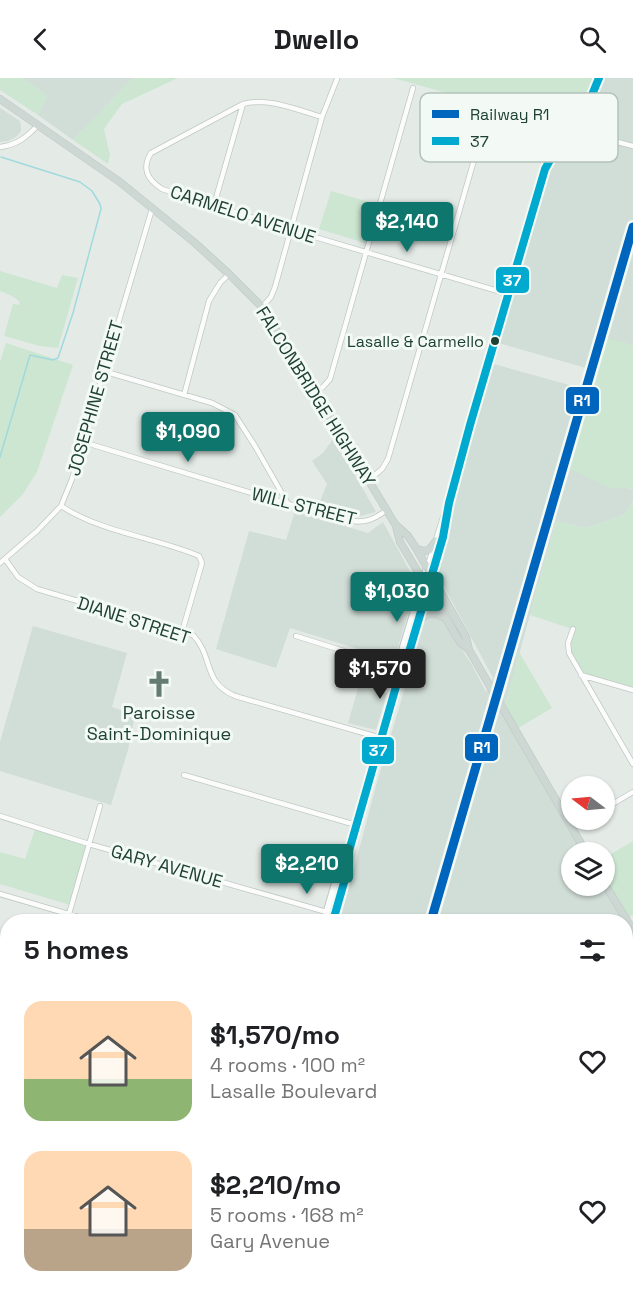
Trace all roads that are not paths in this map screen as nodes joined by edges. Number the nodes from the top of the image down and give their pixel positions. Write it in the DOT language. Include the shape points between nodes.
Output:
graph roads {
  1 [pos="599,78"];
  2 [pos="337,79"];
  3 [pos="413,88"];
  4 [pos="593,93"];
  5 [pos="0,99"];
  6 [pos="243,104"];
  7 [pos="322,117"];
  8 [pos="38,125"];
  9 [pos="618,142"];
  10 [pos="633,146"];
  11 [pos="0,147"];
  12 [pos="473,162"];
  13 [pos="548,162"];
  14 [pos="214,205"];
  15 [pos="152,208"];
  16 [pos="291,230"];
  17 [pos="366,252"];
  18 [pos="229,274"];
  19 [pos="441,274"];
  20 [pos="508,294"];
  21 [pos="261,307"];
  22 [pos="103,371"];
  23 [pos="315,392"];
  24 [pos="184,394"];
  25 [pos="82,442"];
  26 [pos="369,480"];
  27 [pos="449,503"];
  28 [pos="288,504"];
  29 [pos="61,506"];
  30 [pos="387,510"];
  31 [pos="395,524"];
  32 [pos="436,541"];
  33 [pos="416,548"];
  34 [pos="5,559"];
  35 [pos="0,563"];
  36 [pos="427,568"];
  37 [pos="431,577"];
  38 [pos="423,581"];
  39 [pos="428,589"];
  40 [pos="445,618"];
  41 [pos="417,624"];
  42 [pos="573,629"];
  43 [pos="182,632"];
  44 [pos="296,636"];
  45 [pos="469,650"];
  46 [pos="401,669"];
  47 [pos="580,674"];
  48 [pos="633,690"];
  49 [pos="381,738"];
  50 [pos="633,764"];
  51 [pos="184,775"];
  52 [pos="633,792"];
  53 [pos="615,803"];
  54 [pos="100,806"];
  55 [pos="561,810"];
  56 [pos="0,816"];
  57 [pos="356,825"];
  58 [pos="89,844"];
  59 [pos="343,872"];
  60 [pos="0,894"];
  61 [pos="612,896"];
  62 [pos="326,912"];
  63 [pos="69,914"];
  64 [pos="329,914"];
  65 [pos="335,914"];
  66 [pos="623,914"];
  1 -- 4 [label="street"];
  2 -- 7 [label="street"];
  3 -- 17 [label="street"];
  5 -- 8 [label="main road, FALCONBRIDGE HIGHWAY"];
  6 -- 7 [label="street" via="267,102"];
  6 -- 14 [label="street"];
  6 -- 14 [label="street, CARMELO AVENUE" via="151,153 147,159 147,172 153,183"];
  7 -- 16 [label="street"];
  8 -- 11 [label="street" via="23,140"];
  8 -- 15 [label="main road, FALCONBRIDGE HIGHWAY"];
  9 -- 10 [label="street"];
  12 -- 19 [label="street"];
  13 -- 20 [label="street"];
  14 -- 16 [label="street, CARMELO AVENUE"];
  15 -- 18 [label="main road, FALCONBRIDGE HIGHWAY"];
  15 -- 22 [label="street, JOSEPHINE STREET"];
  16 -- 17 [label="street, CARMELO AVENUE"];
  16 -- 21 [label="street" via="275,287"];
  17 -- 19 [label="street, CARMELO AVENUE"];
  17 -- 23 [label="street" via="330,379"];
  18 -- 21 [label="main road, FALCONBRIDGE HIGHWAY"];
  18 -- 24 [label="street" via="209,301"];
  19 -- 20 [label="street, CARMELO AVENUE"];
  19 -- 26 [label="street" via="388,459"];
  20 -- 27 [label="street"];
  21 -- 23 [label="main road, FALCONBRIDGE HIGHWAY"];
  22 -- 24 [label="street"];
  22 -- 25 [label="street, JOSEPHINE STREET"];
  23 -- 26 [label="main road, FALCONBRIDGE HIGHWAY"];
  24 -- 28 [label="street" via="235,415"];
  25 -- 28 [label="street, WILL STREET"];
  25 -- 29 [label="street, JOSEPHINE STREET"];
  26 -- 30 [label="main road, FALCONBRIDGE HIGHWAY"];
  27 -- 32 [label="street"];
  27 -- 37 [label="street"];
  28 -- 30 [label="street, WILL STREET" via="361,522"];
  29 -- 34 [label="street, JOSEPHINE STREET"];
  29 -- 43 [label="street" via="94,524 199,556 202,563"];
  30 -- 31 [label="main road, FALCONBRIDGE HIGHWAY"];
  31 -- 33 [label="main road, FALCONBRIDGE HIGHWAY"];
  31 -- 38 [label="main road, FALCONBRIDGE HIGHWAY" via="400,542"];
  32 -- 33 [label="main road" via="429,550"];
  32 -- 36 [label="street"];
  33 -- 36 [label="main road, FALCONBRIDGE HIGHWAY"];
  34 -- 35 [label="street, JOSEPHINE STREET"];
  34 -- 43 [label="street, DIANE STREET" via="18,578 37,589"];
  36 -- 37 [label="main road, FALCONBRIDGE HIGHWAY"];
  36 -- 38 [label="main road"];
  37 -- 39 [label="main road"];
  37 -- 45 [label="main road, FALCONBRIDGE HIGHWAY" via="466,637"];
  38 -- 39 [label="main road, FALCONBRIDGE HIGHWAY"];
  38 -- 46 [label="main road" via="400,657"];
  39 -- 40 [label="main road, FALCONBRIDGE HIGHWAY"];
  39 -- 41 [label="main road"];
  40 -- 41 [label="main road" via="428,614"];
  40 -- 45 [label="main road, FALCONBRIDGE HIGHWAY" via="459,642"];
  41 -- 46 [label="main road"];
  42 -- 47 [label="street" via="568,653"];
  43 -- 49 [label="street, DIANE STREET" via="199,642 211,674 224,692"];
  44 -- 46 [label="street"];
  45 -- 55 [label="main road, FALCONBRIDGE HIGHWAY"];
  46 -- 49 [label="main road"];
  47 -- 48 [label="street"];
  47 -- 50 [label="street"];
  49 -- 57 [label="main road"];
  51 -- 57 [label="street"];
  52 -- 53 [label="street"];
  54 -- 58 [label="street"];
  56 -- 58 [label="street, GARY AVENUE"];
  57 -- 59 [label="main road"];
  58 -- 62 [label="street, GARY AVENUE"];
  58 -- 63 [label="street"];
  59 -- 62 [label="main road" via="337,876"];
  59 -- 65 [label="main road" via="345,879"];
  60 -- 63 [label="street"];
  61 -- 66 [label="main road"];
  62 -- 64 [label="street, GARY AVENUE"];
}
